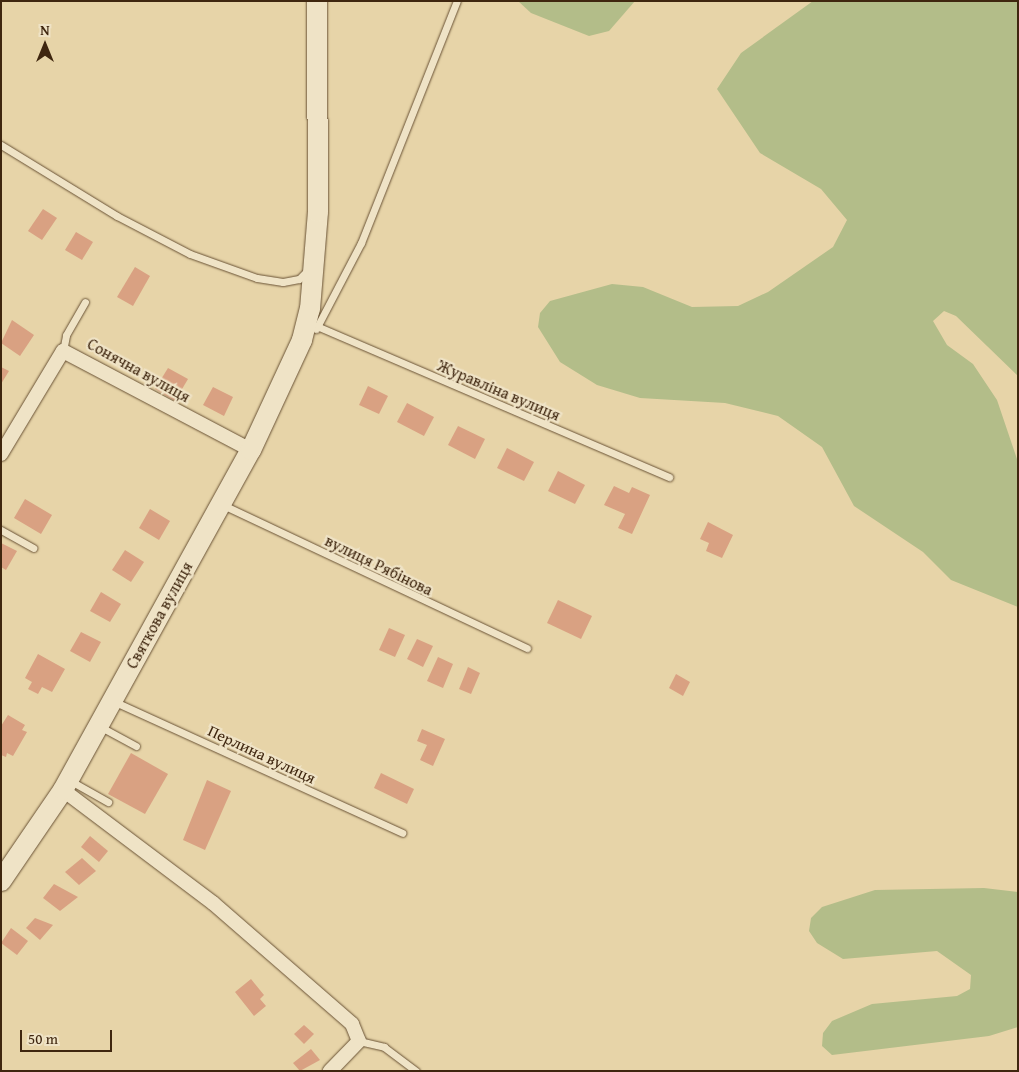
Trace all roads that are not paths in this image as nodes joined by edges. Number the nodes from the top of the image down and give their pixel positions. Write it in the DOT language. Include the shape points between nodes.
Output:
graph roads {
  1 [pos="317,1"];
  2 [pos="457,1"];
  3 [pos="1,145"];
  4 [pos="312,267"];
  5 [pos="85,302"];
  6 [pos="319,327"];
  7 [pos="302,340"];
  8 [pos="63,351"];
  9 [pos="251,450"];
  10 [pos="1,454"];
  11 [pos="669,477"];
  12 [pos="220,504"];
  13 [pos="1,530"];
  14 [pos="33,548"];
  15 [pos="527,648"];
  16 [pos="112,700"];
  17 [pos="98,725"];
  18 [pos="136,746"];
  19 [pos="66,785"];
  20 [pos="108,802"];
  21 [pos="402,833"];
  22 [pos="1,881"];
  23 [pos="359,1041"];
  24 [pos="330,1071"];
  25 [pos="416,1071"];
  1 -- 4 [label="main road, Святкова вулиця" via="320,117"];
  2 -- 6 [label="lane" via="364,234"];
  3 -- 4 [label="lane" via="117,216 190,254 257,278 284,282 299,279"];
  4 -- 7 [label="main road, Святкова вулиця" via="310,309"];
  5 -- 8 [label="lane" via="66,335"];
  6 -- 7 [label="lane"];
  6 -- 11 [label="lane, Журавліна вулиця"];
  7 -- 9 [label="main road, Святкова вулиця"];
  8 -- 9 [label="street, Сонячна вулиця"];
  8 -- 10 [label="street, Сонячна вулиця"];
  9 -- 12 [label="main road, Святкова вулиця"];
  12 -- 15 [label="lane, вулиця Рябінова"];
  12 -- 16 [label="main road, Святкова вулиця"];
  13 -- 14 [label="lane"];
  16 -- 17 [label="main road, Святкова вулиця"];
  16 -- 21 [label="lane, Перлина вулиця"];
  17 -- 18 [label="lane"];
  17 -- 19 [label="main road, Святкова вулиця"];
  19 -- 20 [label="lane"];
  19 -- 22 [label="main road, Святкова вулиця"];
  19 -- 23 [label="street" via="214,903 352,1024"];
  23 -- 24 [label="street"];
  23 -- 25 [label="lane" via="384,1047"];
}
